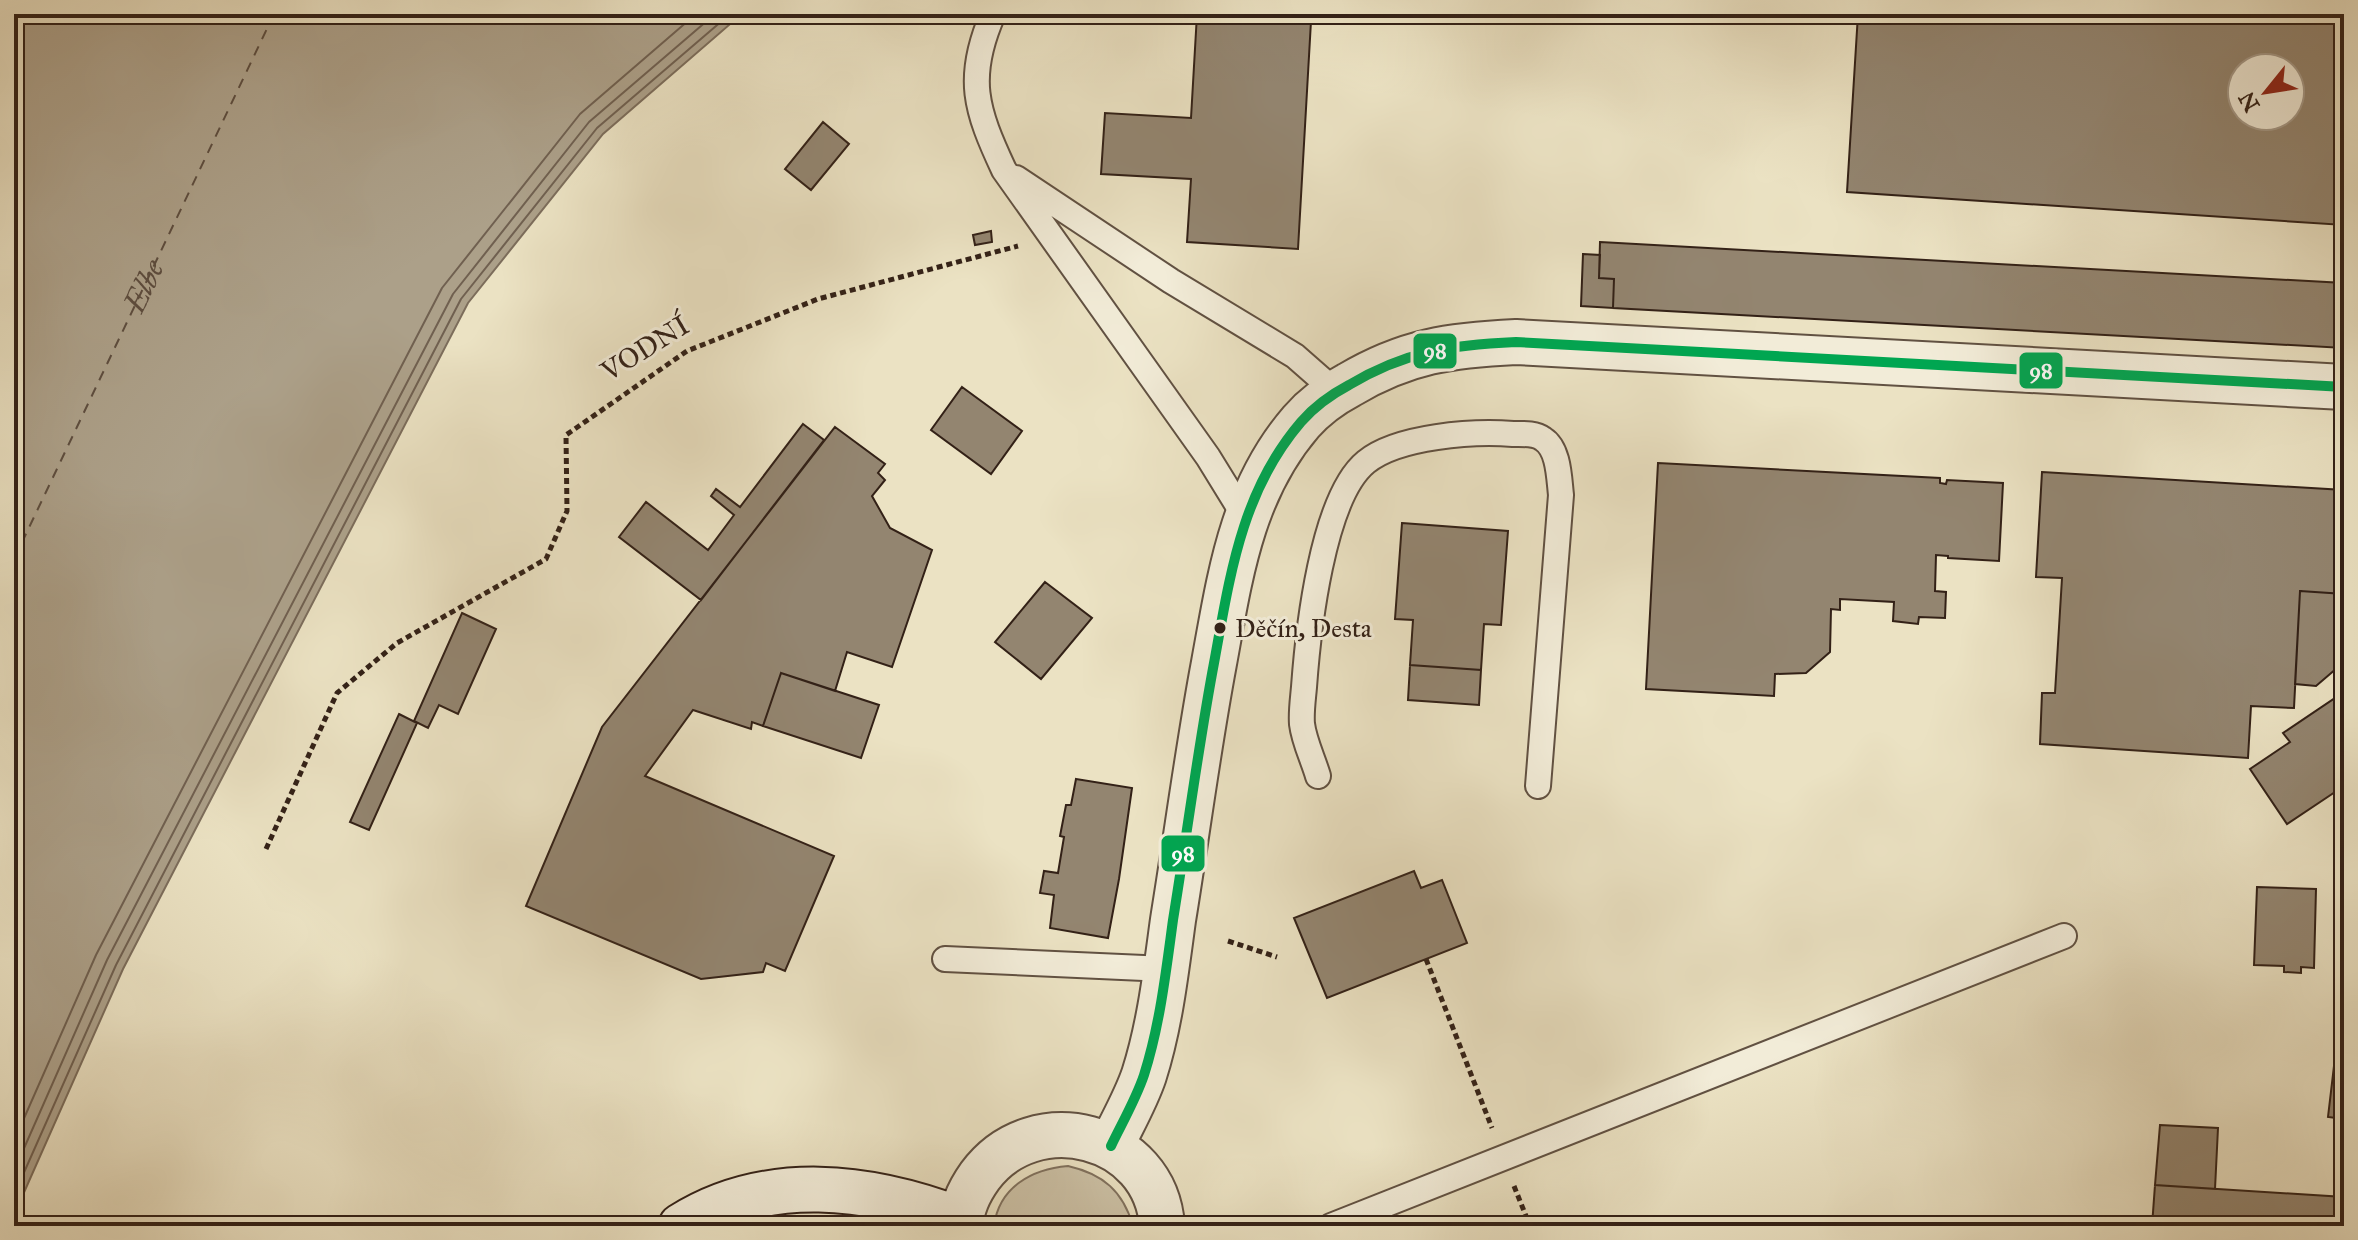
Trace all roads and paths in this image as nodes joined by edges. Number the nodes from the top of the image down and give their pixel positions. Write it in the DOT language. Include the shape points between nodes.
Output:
graph roads {
  1 [pos="993,14"];
  2 [pos="1004,170"];
  3 [pos="1051,237"];
  4 [pos="2344,387"];
  5 [pos="1336,392"];
  6 [pos="1245,517"];
  7 [pos="1318,776"];
  8 [pos="1538,786"];
  9 [pos="266,849"];
  10 [pos="2064,936"];
  11 [pos="1228,941"];
  12 [pos="1277,957"];
  13 [pos="945,959"];
  14 [pos="1426,959"];
  15 [pos="1166,969"];
  16 [pos="1111,1146"];
  17 [pos="1503,1158"];
  18 [pos="961,1223"];
  19 [pos="681,1226"];
  20 [pos="1162,1226"];
  21 [pos="1331,1226"];
  22 [pos="1530,1226"];
  1 -- 2 [label="lane" via="976,77 981,122"];
  2 -- 3 [label="lane"];
  2 -- 5 [label="lane" via="1295,356"];
  3 -- 6 [label="lane"];
  3 -- 9 [label="path, VODNÍ" via="818,299 687,351 566,435 567,511 546,559 397,643 337,693"];
  4 -- 5 [label="street" via="1516,342 1422,352 1380,367"];
  5 -- 6 [label="street" via="1303,419 1286,442"];
  6 -- 15 [label="street" via="1208,693"];
  7 -- 8 [label="lane" via="1302,724 1306,655 1321,555 1347,488 1366,462 1384,451 1462,433 1506,433 1542,438 1549,445 1556,457 1561,495"];
  10 -- 17 [label="lane"];
  11 -- 12 [label="path"];
  13 -- 15 [label="lane"];
  14 -- 17 [label="path"];
  15 -- 16 [label="street" via="1144,1076"];
  16 -- 18 [label="street" via="1081,1135 1048,1135 1017,1144 990,1162 977,1180"];
  16 -- 20 [label="street" via="1136,1166 1154,1192"];
  17 -- 21 [label="lane"];
  17 -- 22 [label="path"];
  18 -- 19 [label="street" via="918,1204 853,1192 798,1190 746,1196"];
}
